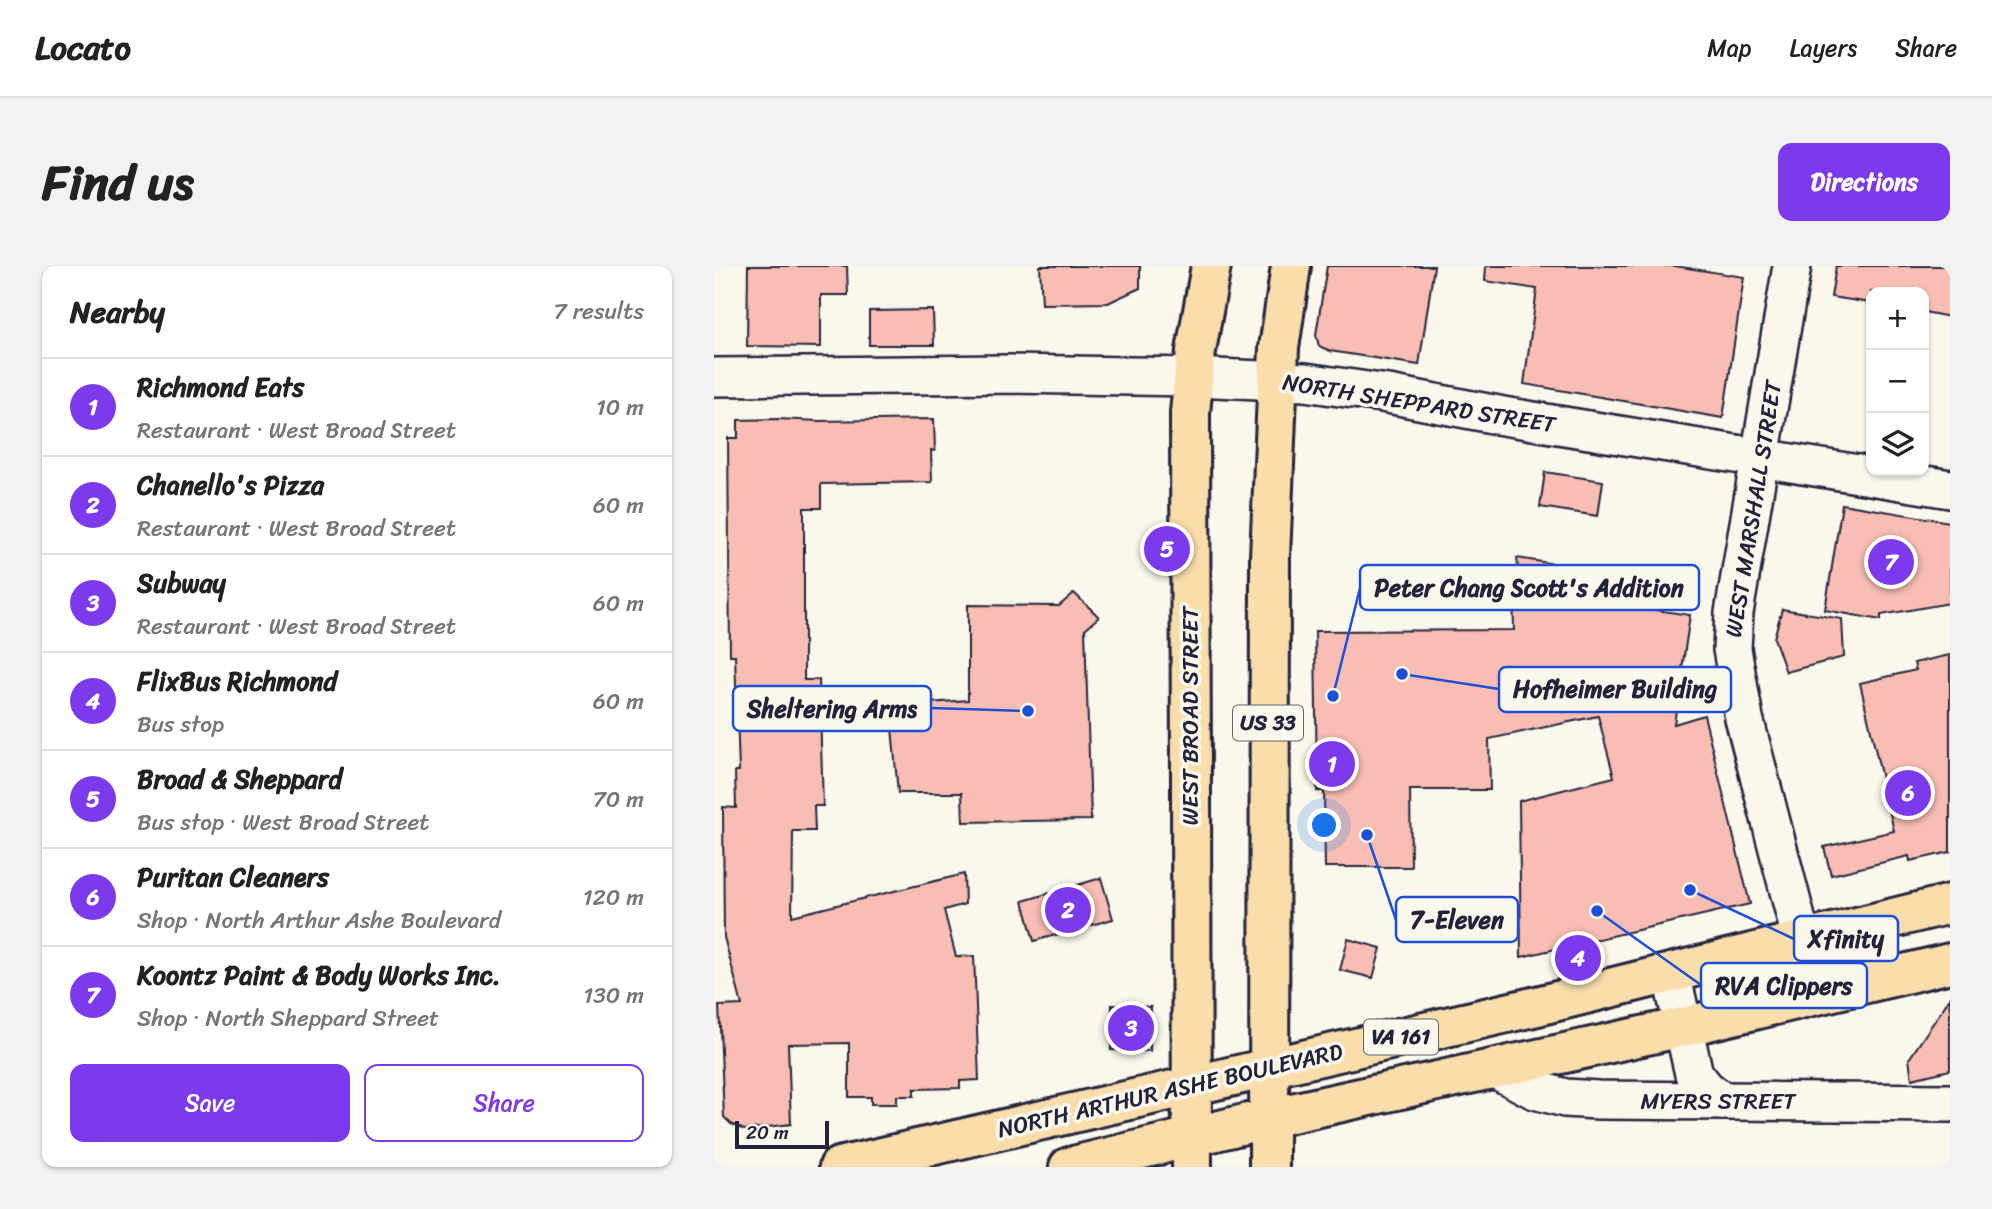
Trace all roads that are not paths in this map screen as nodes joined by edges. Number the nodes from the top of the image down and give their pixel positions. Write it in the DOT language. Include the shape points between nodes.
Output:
graph roads {
  1 [pos="1199,266"];
  2 [pos="1211,266"];
  3 [pos="1291,266"];
  4 [pos="1792,266"];
  5 [pos="1201,320"];
  6 [pos="714,377"];
  7 [pos="1193,377"];
  8 [pos="1277,380"];
  9 [pos="1759,458"];
  10 [pos="1950,489"];
  11 [pos="1950,904"];
  12 [pos="1802,942"];
  13 [pos="1950,963"];
  14 [pos="1671,973"];
  15 [pos="1816,995"];
  16 [pos="1683,1027"];
  17 [pos="1269,1067"];
  18 [pos="1493,1068"];
  19 [pos="1192,1085"];
  20 [pos="1722,1101"];
  21 [pos="1950,1103"];
  22 [pos="1269,1118"];
  23 [pos="1192,1152"];
  24 [pos="839,1167"];
  25 [pos="1069,1167"];
  26 [pos="1269,1167"];
  1 -- 5 [label="street"];
  2 -- 5 [label="main road, WEST BROAD STREET"];
  3 -- 8 [label="main road, US 33"];
  4 -- 9 [label="street, WEST MARSHALL STREET"];
  5 -- 7 [label="main road, WEST BROAD STREET"];
  6 -- 7 [label="street, NORTH SHEPPARD STREET"];
  7 -- 8 [label="street, NORTH SHEPPARD STREET"];
  7 -- 19 [label="main road, WEST BROAD STREET"];
  8 -- 9 [label="street, NORTH SHEPPARD STREET" via="1388,394"];
  8 -- 17 [label="main road, US 33" via="1268,631"];
  9 -- 10 [label="street, NORTH SHEPPARD STREET"];
  9 -- 12 [label="street, WEST MARSHALL STREET" via="1732,649 1744,718"];
  11 -- 12 [label="main road, NORTH ARTHUR ASHE BOULEVARD / VA 161"];
  12 -- 14 [label="main road, NORTH ARTHUR ASHE BOULEVARD / VA 161"];
  12 -- 15 [label="street, WEST MARSHALL STREET"];
  13 -- 15 [label="main road, VA 161"];
  14 -- 16 [label="street"];
  14 -- 17 [label="main road, NORTH ARTHUR ASHE BOULEVARD / VA 161"];
  15 -- 16 [label="main road, VA 161"];
  16 -- 18 [label="main road, VA 161"];
  16 -- 20 [label="street" via="1694,1074"];
  17 -- 19 [label="main road, NORTH ARTHUR ASHE BOULEVARD / VA 161"];
  17 -- 22 [label="main road, US 33"];
  18 -- 20 [label="street, MYERS STREET" via="1535,1090 1565,1098"];
  18 -- 22 [label="main road, VA 161"];
  19 -- 23 [label="main road, WEST BROAD STREET"];
  19 -- 24 [label="main road, NORTH ARTHUR ASHE BOULEVARD / VA 161"];
  20 -- 21 [label="street, MYERS STREET"];
  22 -- 23 [label="main road, VA 161"];
  22 -- 26 [label="main road, US 33"];
  23 -- 25 [label="main road, VA 161"];
}
